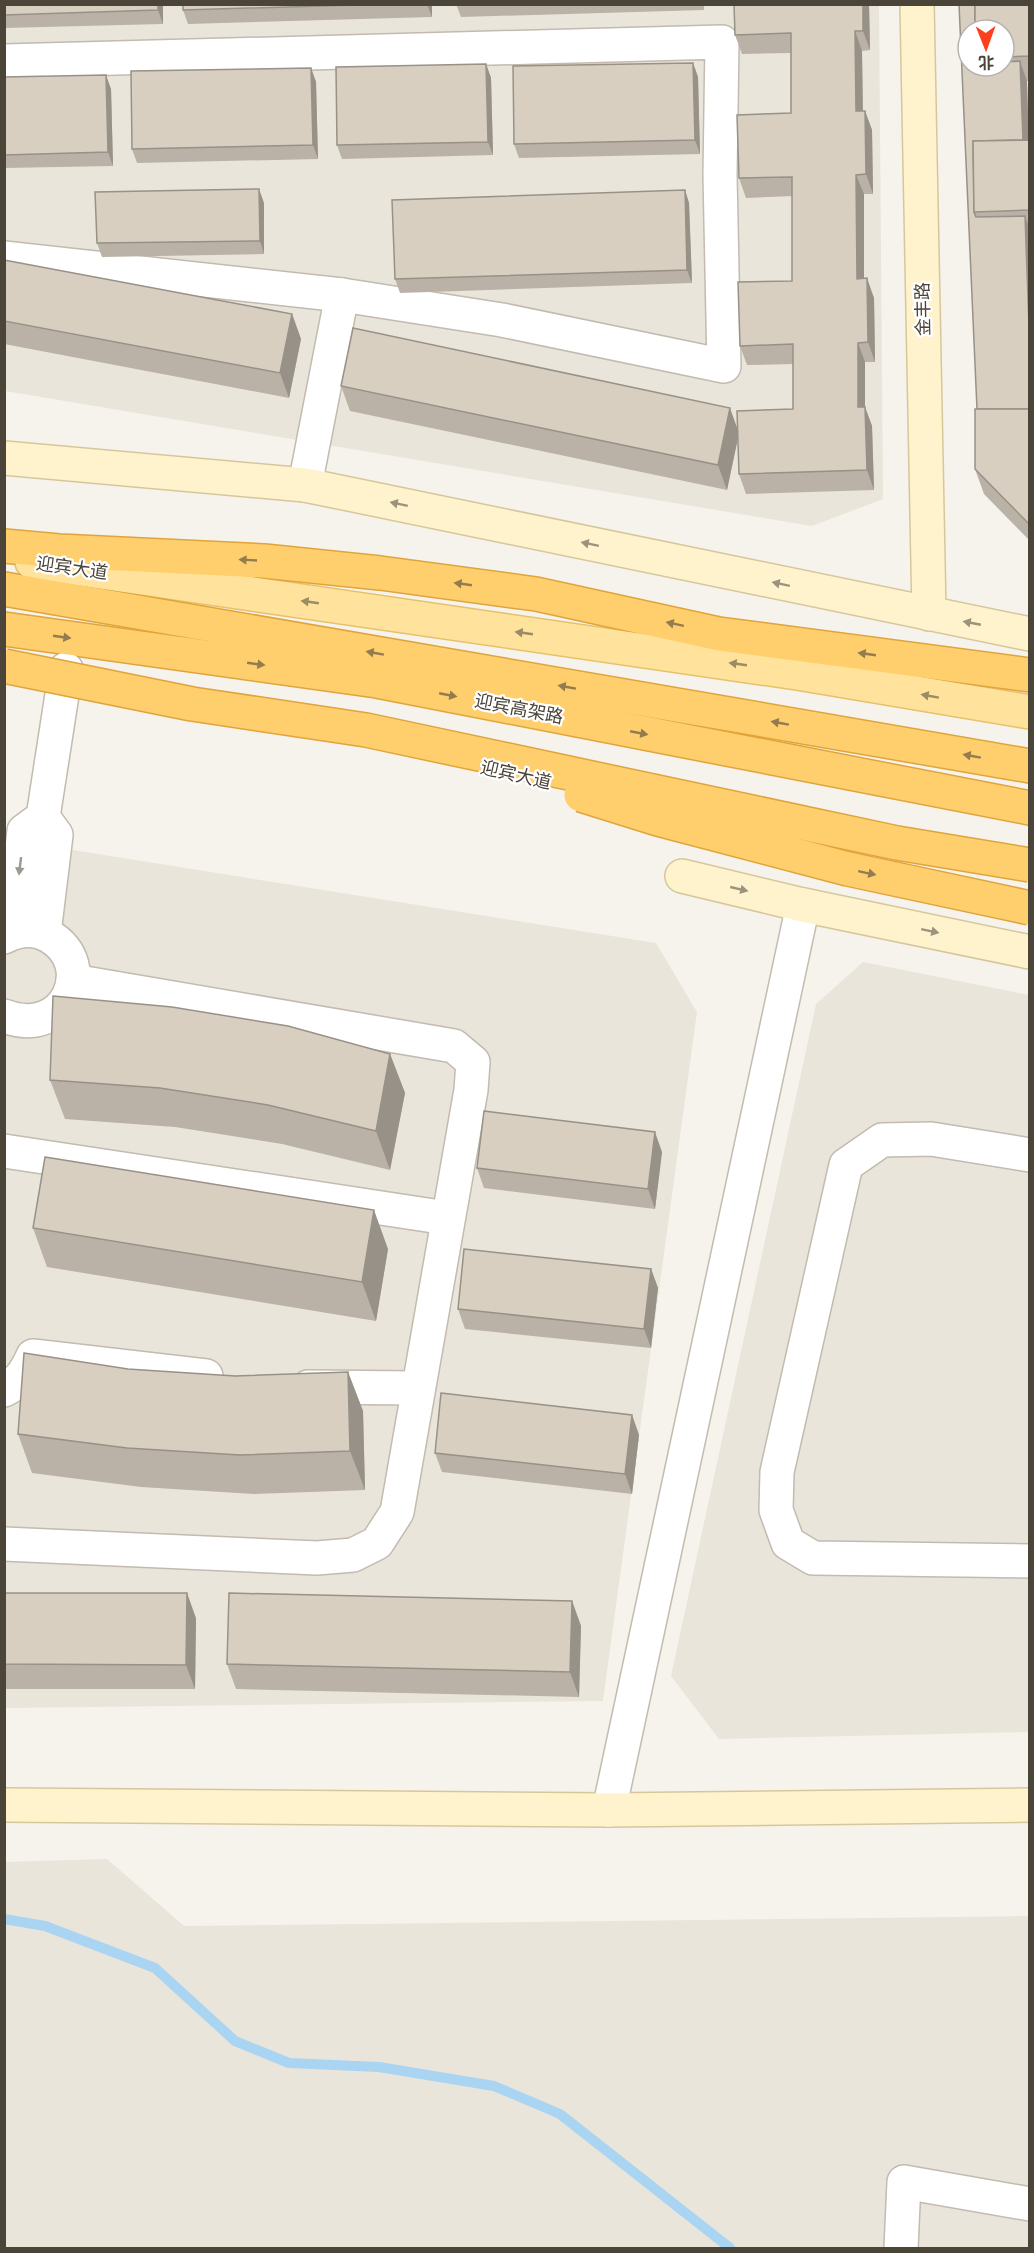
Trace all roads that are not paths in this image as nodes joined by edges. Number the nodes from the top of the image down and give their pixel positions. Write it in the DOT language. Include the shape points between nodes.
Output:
graph roads {
  1 [pos="917,4"];
  2 [pos="4,61"];
  3 [pos="4,258"];
  4 [pos="342,295"];
  5 [pos="4,458"];
  6 [pos="305,485"];
  7 [pos="4,546"];
  8 [pos="4,558"];
  9 [pos="4,590"];
  10 [pos="929,614"];
  11 [pos="4,628"];
  12 [pos="1029,634"];
  13 [pos="4,661"];
  14 [pos="4,666"];
  15 [pos="66,669"];
  16 [pos="1029,675"];
  17 [pos="1029,712"];
  18 [pos="366,730"];
  19 [pos="1029,766"];
  20 [pos="1029,808"];
  21 [pos="1029,865"];
  22 [pos="682,876"];
  23 [pos="1029,878"];
  24 [pos="803,904"];
  25 [pos="1029,908"];
  26 [pos="20,934"];
  27 [pos="1029,952"];
  28 [pos="73,981"];
  29 [pos="4,1016"];
  30 [pos="4,1150"];
  31 [pos="1029,1155"];
  32 [pos="447,1218"];
  33 [pos="239,1380"];
  34 [pos="273,1384"];
  35 [pos="418,1388"];
  36 [pos="4,1390"];
  37 [pos="4,1544"];
  38 [pos="1029,1561"];
  39 [pos="4,1805"];
  40 [pos="1029,1805"];
  41 [pos="609,1810"];
  42 [pos="1029,2204"];
  43 [pos="901,2248"];
  1 -- 10 [label="street, 金丰路"];
  2 -- 4 [label="street" via="722,42 724,366 502,320"];
  3 -- 4 [label="street"];
  4 -- 6 [label="street"];
  5 -- 6 [label="street"];
  10 -- 6 [label="street, one-way"];
  16 -- 7 [label="highway, one-way" via="719,634 536,594 380,573 264,561"];
  17 -- 8 [label="main road, 迎宾大道, one-way" via="796,673"];
  19 -- 9 [label="highway, 迎宾高架路, one-way"];
  12 -- 10 [label="street, one-way"];
  11 -- 20 [label="highway, 迎宾高架路, one-way" via="376,681"];
  13 -- 15 [label="main road, 迎宾大道"];
  14 -- 18 [label="highway, bridge" via="192,704"];
  15 -- 23 [label="main road, 迎宾大道" via="762,833"];
  15 -- 26 [label="street" via="43,817 24,831"];
  18 -- 21 [label="highway, bridge" via="897,843"];
  18 -- 25 [label="highway, one-way, bridge" via="691,828 848,869"];
  22 -- 24 [label="street, one-way"];
  24 -- 27 [label="street, one-way"];
  24 -- 41 [label="street"];
  26 -- 28 [label="street" via="57,941 67,952"];
  28 -- 29 [label="street" via="65,1004 45,1018 32,1022"];
  28 -- 32 [label="street" via="454,1046 473,1062"];
  30 -- 32 [label="street"];
  31 -- 38 [label="street" via="931,1139 882,1140 846,1165 777,1472 776,1510 788,1543 813,1558"];
  32 -- 35 [label="street"];
  33 -- 36 [label="street" via="33,1356 24,1374"];
  34 -- 35 [label="street"];
  35 -- 37 [label="street" via="397,1512 377,1543 353,1555 316,1558"];
  39 -- 41 [label="street"];
  40 -- 41 [label="street"];
  42 -- 43 [label="street" via="904,2182"];
}
